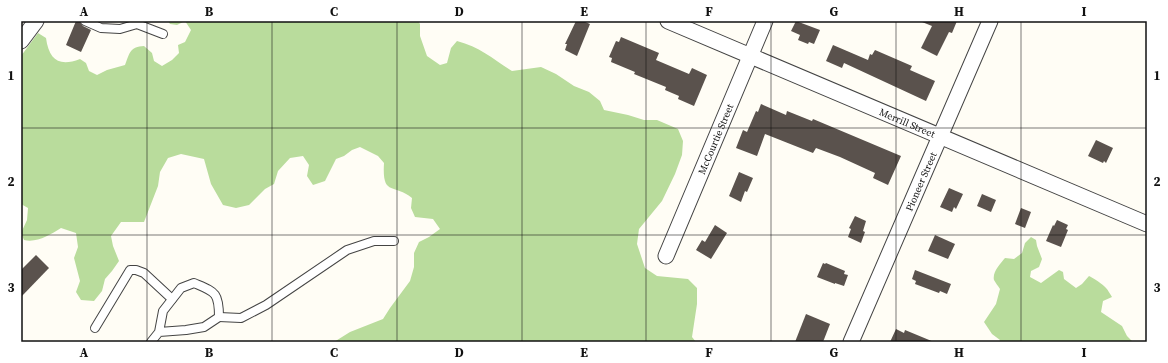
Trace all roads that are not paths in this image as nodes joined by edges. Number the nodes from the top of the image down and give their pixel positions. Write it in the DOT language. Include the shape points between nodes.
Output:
graph roads {
  1 [pos="36,21"];
  2 [pos="85,21"];
  3 [pos="668,21"];
  4 [pos="765,21"];
  5 [pos="990,21"];
  6 [pos="164,34"];
  7 [pos="21,41"];
  8 [pos="750,56"];
  9 [pos="940,137"];
  10 [pos="1147,224"];
  11 [pos="394,241"];
  12 [pos="666,256"];
  13 [pos="172,299"];
  14 [pos="219,317"];
  15 [pos="95,328"];
  16 [pos="159,332"];
  17 [pos="151,342"];
  18 [pos="851,342"];
  1 -- 7 [label="street"];
  2 -- 6 [label="lane" via="101,28 114,29 137,24"];
  3 -- 8 [label="street, Merrill Street"];
  4 -- 8 [label="street, McCourtie Street"];
  5 -- 9 [label="street, Pioneer Street"];
  8 -- 9 [label="street, Merrill Street"];
  8 -- 12 [label="street, McCourtie Street"];
  9 -- 10 [label="street, Merrill Street"];
  9 -- 18 [label="street, Pioneer Street"];
  11 -- 14 [label="lane" via="374,241 347,250 248,315 241,318"];
  13 -- 14 [label="lane" via="181,288 194,283 213,291 219,302"];
  13 -- 15 [label="lane" via="144,273 130,270"];
  13 -- 16 [label="lane" via="163,311"];
  14 -- 16 [label="lane" via="204,327"];
  16 -- 17 [label="lane"];
}
